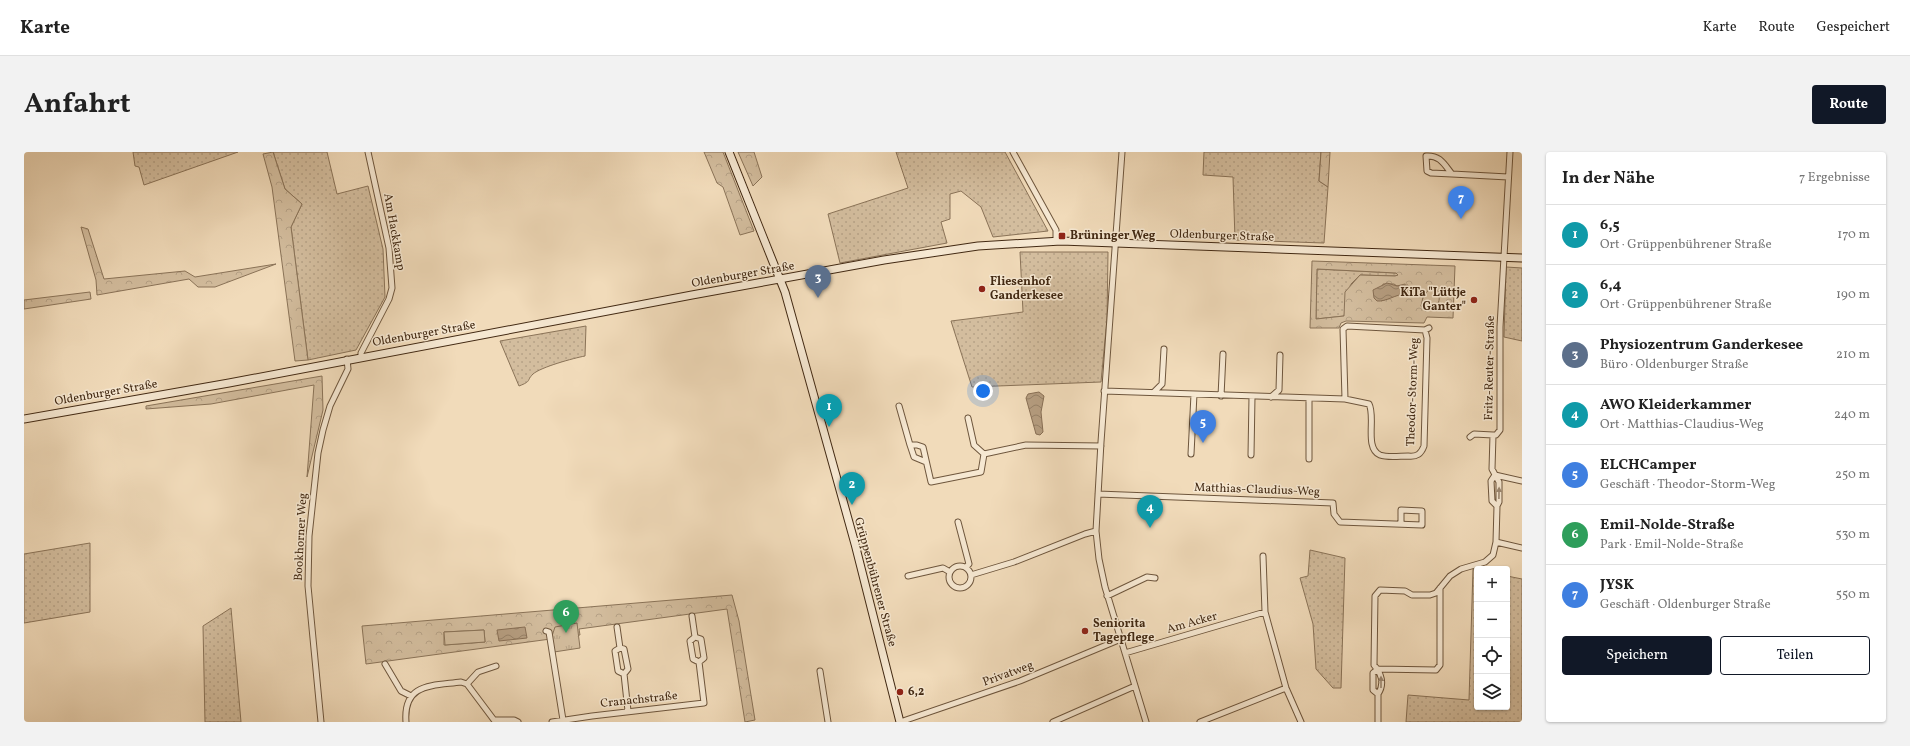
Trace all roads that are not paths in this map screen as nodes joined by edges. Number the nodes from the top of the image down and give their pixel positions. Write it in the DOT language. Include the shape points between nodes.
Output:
graph roads {
  1 [pos="368,152"];
  2 [pos="729,152"];
  3 [pos="1013,152"];
  4 [pos="1122,152"];
  5 [pos="1510,152"];
  6 [pos="1452,174"];
  7 [pos="1508,177"];
  8 [pos="1056,241"];
  9 [pos="1116,242"];
  10 [pos="1504,257"];
  11 [pos="1522,258"];
  12 [pos="780,279"];
  13 [pos="1164,349"];
  14 [pos="1223,354"];
  15 [pos="1280,355"];
  16 [pos="361,357"];
  17 [pos="347,359"];
  18 [pos="1162,384"];
  19 [pos="1279,390"];
  20 [pos="1104,391"];
  21 [pos="1154,392"];
  22 [pos="1169,392"];
  23 [pos="1194,394"];
  24 [pos="1221,396"];
  25 [pos="1252,397"];
  26 [pos="1271,397"];
  27 [pos="1286,398"];
  28 [pos="1309,398"];
  29 [pos="1345,399"];
  30 [pos="899,406"];
  31 [pos="968,418"];
  32 [pos="24,419"];
  33 [pos="1493,435"];
  34 [pos="1470,437"];
  35 [pos="910,445"];
  36 [pos="1101,446"];
  37 [pos="984,454"];
  38 [pos="1190,454"];
  39 [pos="1251,455"];
  40 [pos="1309,459"];
  41 [pos="926,462"];
  42 [pos="1495,475"];
  43 [pos="1522,481"];
  44 [pos="1098,494"];
  45 [pos="958,522"];
  46 [pos="1401,524"];
  47 [pos="1096,532"];
  48 [pos="1496,542"];
  49 [pos="1522,548"];
  50 [pos="1262,556"];
  51 [pos="966,568"];
  52 [pos="950,572"];
  53 [pos="971,575"];
  54 [pos="908,576"];
  55 [pos="1155,578"];
  56 [pos="1440,588"];
  57 [pos="1108,596"];
  58 [pos="1265,612"];
  59 [pos="692,616"];
  60 [pos="617,627"];
  61 [pos="546,631"];
  62 [pos="695,637"];
  63 [pos="1120,639"];
  64 [pos="620,648"];
  65 [pos="1125,653"];
  66 [pos="699,662"];
  67 [pos="385,664"];
  68 [pos="496,666"];
  69 [pos="1378,669"];
  70 [pos="820,671"];
  71 [pos="624,674"];
  72 [pos="467,684"];
  73 [pos="1135,686"];
  74 [pos="1286,688"];
  75 [pos="1378,694"];
  76 [pos="411,696"];
  77 [pos="628,711"];
  78 [pos="564,720"];
  79 [pos="321,722"];
  80 [pos="406,722"];
  81 [pos="518,722"];
  82 [pos="552,722"];
  83 [pos="828,722"];
  84 [pos="900,722"];
  85 [pos="1054,722"];
  86 [pos="1146,722"];
  87 [pos="1200,722"];
  88 [pos="1301,722"];
  89 [pos="1378,722"];
  1 -- 16 [label="street, Am Hackkamp" via="389,248 392,288 389,299 361,352"];
  2 -- 12 [label="street, Grüppenbührener Straße"];
  3 -- 8 [label="street" via="1056,230"];
  4 -- 9 [label="street"];
  5 -- 7 [label="street"];
  6 -- 6 [label="street" via="1440,159 1426,156 1427,172"];
  6 -- 7 [label="street"];
  7 -- 10 [label="street"];
  8 -- 9 [label="street, Oldenburger Straße"];
  8 -- 12 [label="street, Oldenburger Straße" via="978,246"];
  9 -- 10 [label="street, Oldenburger Straße"];
  9 -- 20 [label="street"];
  10 -- 11 [label="street, Oldenburger Straße"];
  10 -- 33 [label="street, Fritz-Reuter-Straße" via="1500,339 1500,430"];
  12 -- 16 [label="street, Oldenburger Straße"];
  12 -- 84 [label="street, Grüppenbührener Straße" via="855,544"];
  13 -- 18 [label="street"];
  14 -- 24 [label="street"];
  15 -- 19 [label="street"];
  16 -- 17 [label="street, Oldenburger Straße"];
  17 -- 32 [label="street, Oldenburger Straße"];
  17 -- 79 [label="street, Bookhorner Weg" via="348,369 330,406 318,453 309,536 308,586"];
  18 -- 21 [label="street"];
  18 -- 22 [label="street"];
  19 -- 26 [label="street"];
  19 -- 27 [label="street"];
  20 -- 21 [label="street, Theodor-Storm-Weg"];
  20 -- 36 [label="street"];
  21 -- 22 [label="street, Theodor-Storm-Weg"];
  22 -- 23 [label="street, Theodor-Storm-Weg"];
  23 -- 24 [label="street, Theodor-Storm-Weg"];
  23 -- 38 [label="street"];
  24 -- 25 [label="street, Theodor-Storm-Weg"];
  25 -- 26 [label="street, Theodor-Storm-Weg"];
  25 -- 39 [label="street"];
  26 -- 27 [label="street, Theodor-Storm-Weg"];
  27 -- 28 [label="street, Theodor-Storm-Weg"];
  28 -- 29 [label="street, Theodor-Storm-Weg"];
  28 -- 40 [label="street"];
  29 -- 29 [label="street, Theodor-Storm-Weg" via="1369,404 1372,409 1372,444 1374,450 1381,455 1414,457 1421,452 1424,446 1427,329 1347,326 1344,329"];
  30 -- 35 [label="street"];
  31 -- 37 [label="street" via="974,445"];
  33 -- 34 [label="street" via="1474,434"];
  33 -- 42 [label="street, Fritz-Reuter-Straße" via="1492,469"];
  35 -- 41 [label="street" via="914,457"];
  35 -- 41 [label="street" via="923,447"];
  36 -- 37 [label="street" via="1026,445"];
  36 -- 44 [label="street"];
  37 -- 41 [label="street" via="981,472 931,482"];
  42 -- 43 [label="street"];
  42 -- 48 [label="street, Fritz-Reuter-Straße" via="1492,482 1492,501 1497,506"];
  44 -- 46 [label="street, Matthias-Claudius-Weg" via="1333,503 1334,514 1340,522"];
  44 -- 47 [label="street"];
  45 -- 51 [label="street" via="969,564"];
  46 -- 46 [label="street, Matthias-Claudius-Weg" via="1422,525 1422,511 1401,510"];
  47 -- 53 [label="street"];
  47 -- 57 [label="street" via="1099,559"];
  48 -- 49 [label="street"];
  48 -- 56 [label="street, Fritz-Reuter-Straße" via="1493,555 1485,562 1461,569 1450,576"];
  50 -- 58 [label="street"];
  51 -- 52 [label="street" via="957,566"];
  51 -- 53 [label="street"];
  52 -- 53 [label="street" via="950,583 959,589 968,585"];
  52 -- 54 [label="street" via="943,568"];
  55 -- 57 [label="street" via="1147,577"];
  56 -- 69 [label="street" via="1440,665 1436,670"];
  56 -- 69 [label="street, Fritz-Reuter-Straße" via="1430,595 1380,590 1375,596 1374,665"];
  57 -- 63 [label="street"];
  58 -- 65 [label="street, Am Acker"];
  58 -- 74 [label="street"];
  59 -- 62 [label="street"];
  60 -- 64 [label="street"];
  61 -- 78 [label="street" via="549,632"];
  62 -- 66 [label="street" via="690,642 693,659"];
  62 -- 66 [label="street" via="701,639 704,658"];
  63 -- 65 [label="street"];
  63 -- 84 [label="street, Privatweg" via="1028,679"];
  64 -- 71 [label="street" via="624,649 628,669"];
  64 -- 71 [label="street" via="615,651 618,671"];
  65 -- 73 [label="street"];
  66 -- 77 [label="street, Cranachstraße" via="704,703"];
  67 -- 76 [label="street" via="401,691"];
  68 -- 72 [label="street" via="478,672"];
  75 -- 69 [label="street, Fritz-Reuter-Straße, one-way" via="1381,689 1381,673"];
  69 -- 75 [label="street, Fritz-Reuter-Straße" via="1373,673 1373,690"];
  70 -- 83 [label="street"];
  71 -- 77 [label="street"];
  72 -- 76 [label="street" via="461,682 420,688"];
  72 -- 81 [label="street" via="494,720"];
  73 -- 85 [label="street"];
  73 -- 86 [label="street"];
  74 -- 87 [label="street"];
  74 -- 88 [label="street"];
  75 -- 89 [label="street, Fritz-Reuter-Straße"];
  76 -- 80 [label="street" via="405,709"];
  77 -- 78 [label="street, Cranachstraße"];
  78 -- 82 [label="street, Cranachstraße"];
}
